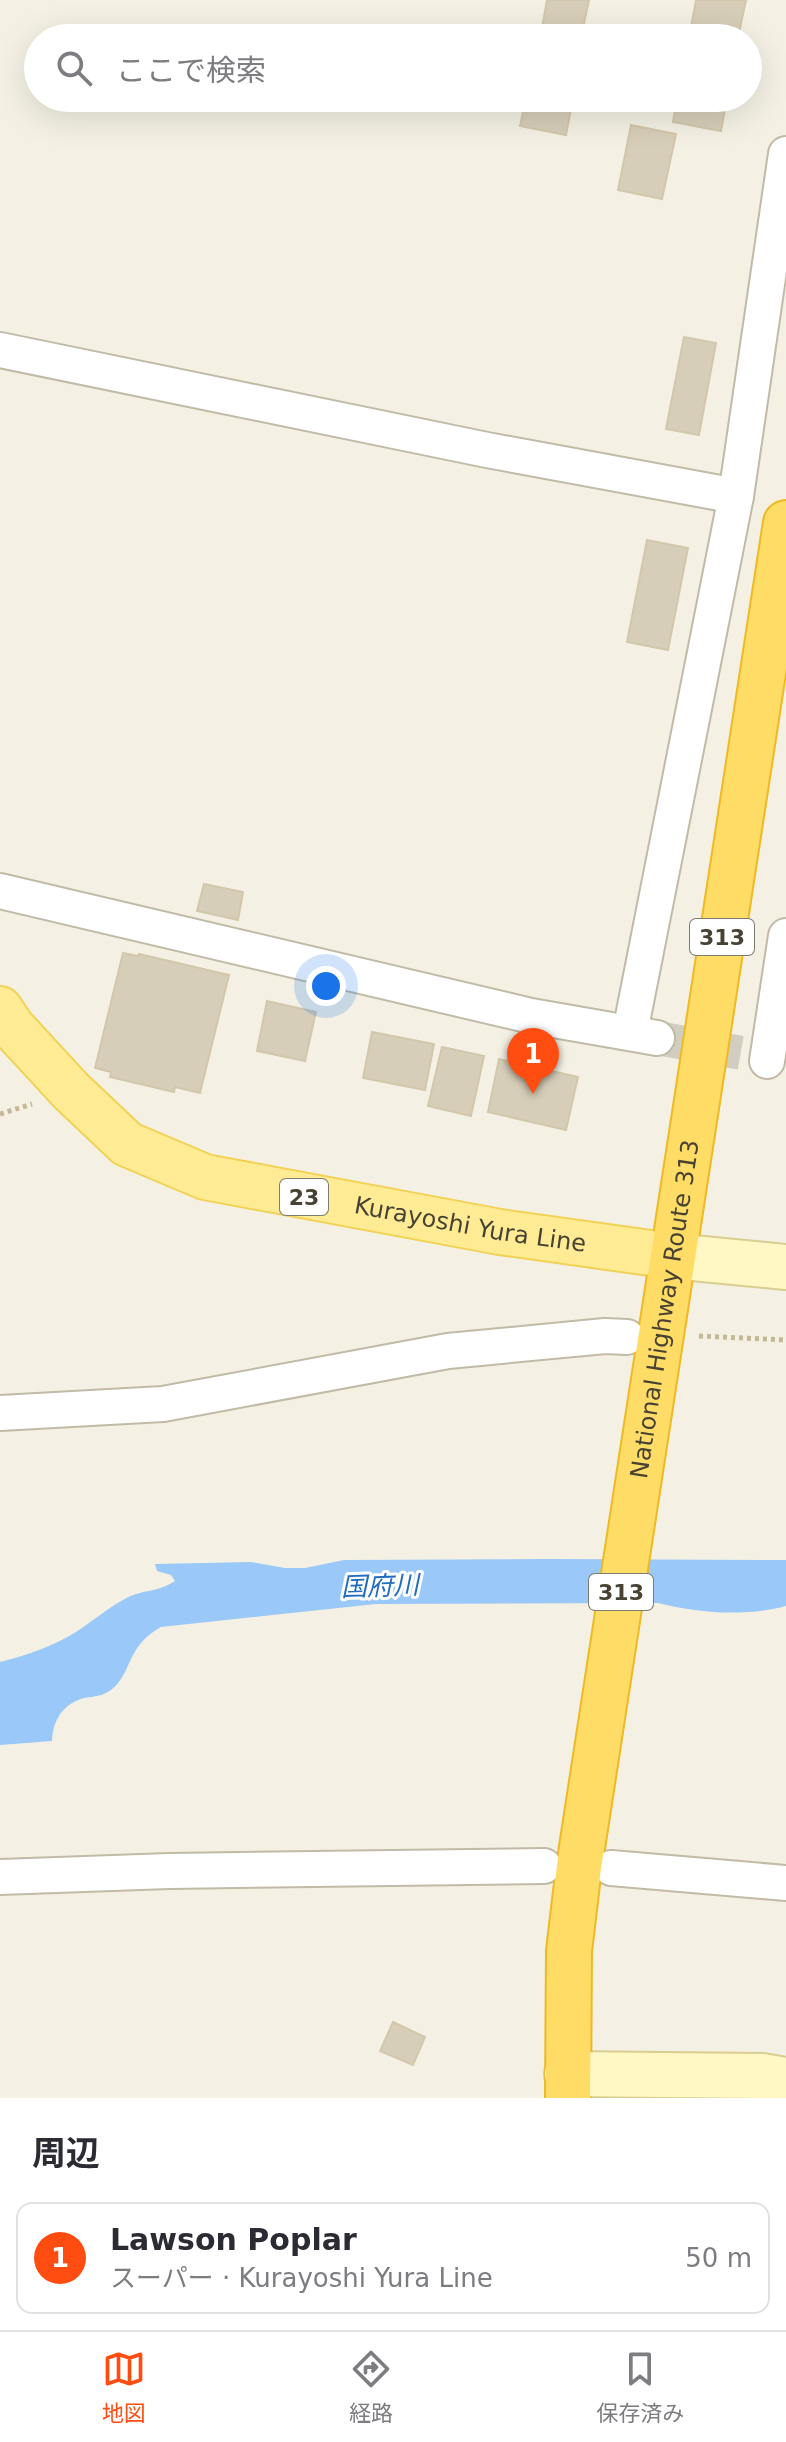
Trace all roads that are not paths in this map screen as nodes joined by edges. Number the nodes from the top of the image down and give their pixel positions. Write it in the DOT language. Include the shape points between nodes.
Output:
graph roads {
  1 [pos="786,154"];
  2 [pos="0,350"];
  3 [pos="736,496"];
  4 [pos="786,523"];
  5 [pos="0,891"];
  6 [pos="786,936"];
  7 [pos="0,1009"];
  8 [pos="769,1062"];
  9 [pos="672,1256"];
  10 [pos="786,1267"];
  11 [pos="660,1341"];
  12 [pos="0,1413"];
  13 [pos="544,1866"];
  14 [pos="611,1868"];
  15 [pos="0,1877"];
  16 [pos="786,1883"];
  17 [pos="786,2080"];
  18 [pos="567,2086"];
  1 -- 3 [label="street"];
  2 -- 3 [label="street"];
  3 -- 5 [label="street" via="644,1035 531,1016"];
  4 -- 9 [label="highway, National Highway Route 313 / 313"];
  6 -- 8 [label="street"];
  7 -- 9 [label="main road, Kurayoshi Yura Line / 23" via="71,1091 127,1144 205,1177 500,1232"];
  9 -- 10 [label="street"];
  9 -- 11 [label="highway, National Highway Route 313 / 313"];
  11 -- 12 [label="street" via="605,1336 448,1351 163,1404"];
  11 -- 18 [label="highway, National Highway Route 313 / 313" via="569,1951"];
  13 -- 15 [label="street"];
  14 -- 16 [label="street"];
  17 -- 18 [label="street" via="762,2076"];
}
